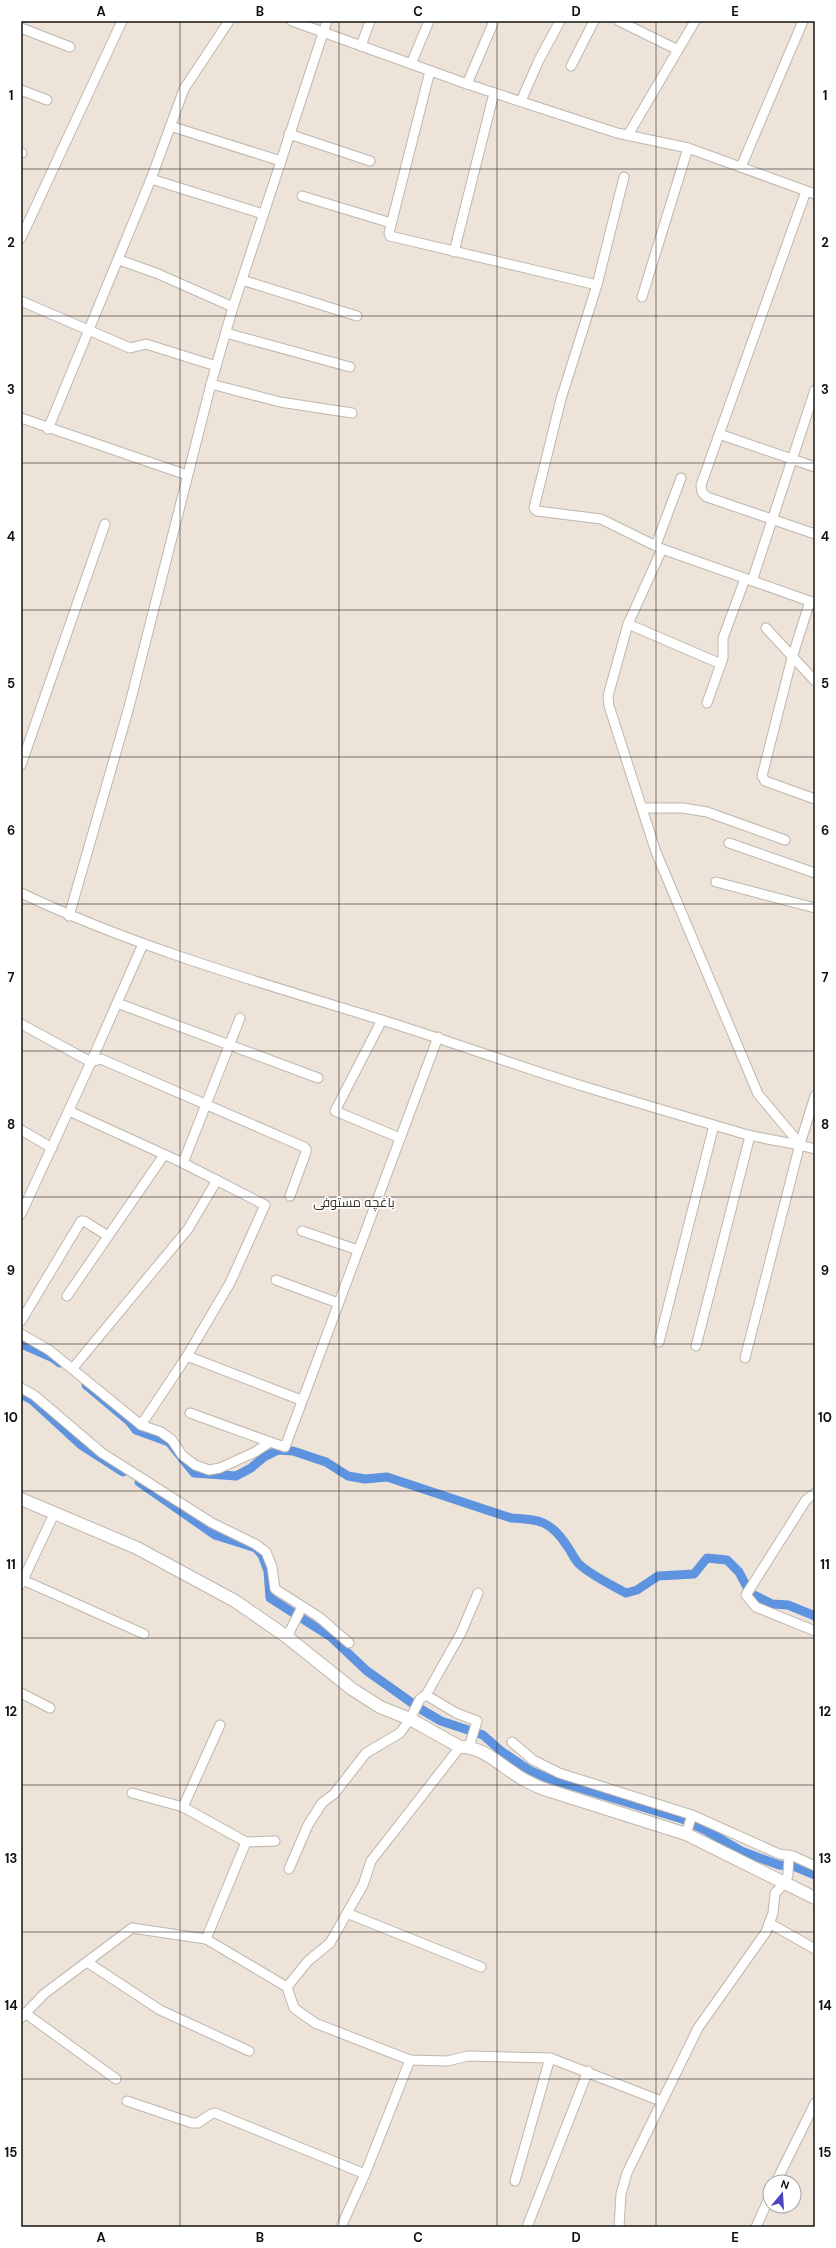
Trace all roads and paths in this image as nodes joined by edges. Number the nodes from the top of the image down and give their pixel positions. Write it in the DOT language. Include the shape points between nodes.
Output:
graph roads {
  1 [pos="122,21"];
  2 [pos="229,21"];
  3 [pos="292,21"];
  4 [pos="327,21"];
  5 [pos="370,21"];
  6 [pos="429,21"];
  7 [pos="494,21"];
  8 [pos="560,21"];
  9 [pos="594,21"];
  10 [pos="619,21"];
  11 [pos="695,21"];
  12 [pos="803,21"];
  13 [pos="21,28"];
  14 [pos="323,32"];
  15 [pos="361,46"];
  16 [pos="70,47"];
  17 [pos="678,50"];
  18 [pos="411,64"];
  19 [pos="571,66"];
  20 [pos="430,71"];
  21 [pos="468,84"];
  22 [pos="21,90"];
  23 [pos="494,93"];
  24 [pos="47,100"];
  25 [pos="521,101"];
  26 [pos="170,126"];
  27 [pos="289,134"];
  28 [pos="628,135"];
  29 [pos="688,148"];
  30 [pos="281,161"];
  31 [pos="370,161"];
  32 [pos="741,167"];
  33 [pos="624,177"];
  34 [pos="151,179"];
  35 [pos="810,192"];
  36 [pos="302,196"];
  37 [pos="263,214"];
  38 [pos="391,224"];
  39 [pos="21,238"];
  40 [pos="454,252"];
  41 [pos="119,260"];
  42 [pos="242,280"];
  43 [pos="597,285"];
  44 [pos="642,296"];
  45 [pos="21,301"];
  46 [pos="233,307"];
  47 [pos="357,316"];
  48 [pos="88,330"];
  49 [pos="226,333"];
  50 [pos="216,366"];
  51 [pos="350,367"];
  52 [pos="211,384"];
  53 [pos="815,390"];
  54 [pos="352,413"];
  55 [pos="21,418"];
  56 [pos="48,429"];
  57 [pos="719,434"];
  58 [pos="792,459"];
  59 [pos="815,467"];
  60 [pos="187,475"];
  61 [pos="682,478"];
  62 [pos="773,520"];
  63 [pos="104,524"];
  64 [pos="815,534"];
  65 [pos="659,547"];
  66 [pos="749,580"];
  67 [pos="812,602"];
  68 [pos="628,624"];
  69 [pos="766,628"];
  70 [pos="792,658"];
  71 [pos="721,664"];
  72 [pos="815,681"];
  73 [pos="707,703"];
  74 [pos="21,765"];
  75 [pos="815,799"];
  76 [pos="642,808"];
  77 [pos="784,840"];
  78 [pos="729,843"];
  79 [pos="815,873"];
  80 [pos="716,882"];
  81 [pos="21,893"];
  82 [pos="815,908"];
  83 [pos="69,916"];
  84 [pos="143,944"];
  85 [pos="117,1003"];
  86 [pos="240,1018"];
  87 [pos="382,1020"];
  88 [pos="21,1024"];
  89 [pos="438,1037"];
  90 [pos="229,1045"];
  91 [pos="92,1062"];
  92 [pos="318,1078"];
  93 [pos="815,1096"];
  94 [pos="205,1105"];
  95 [pos="69,1111"];
  96 [pos="714,1125"];
  97 [pos="21,1130"];
  98 [pos="750,1136"];
  99 [pos="400,1138"];
  100 [pos="800,1144"];
  101 [pos="52,1148"];
  102 [pos="815,1149"];
  103 [pos="164,1155"];
  104 [pos="183,1164"];
  105 [pos="217,1180"];
  106 [pos="290,1196"];
  107 [pos="21,1214"];
  108 [pos="302,1231"];
  109 [pos="108,1236"];
  110 [pos="358,1250"];
  111 [pos="276,1280"];
  112 [pos="67,1296"];
  113 [pos="338,1303"];
  114 [pos="21,1322"];
  115 [pos="21,1334"];
  116 [pos="659,1342"];
  117 [pos="696,1346"];
  118 [pos="187,1356"];
  119 [pos="745,1358"];
  120 [pos="73,1368"];
  121 [pos="21,1388"];
  122 [pos="301,1400"];
  123 [pos="190,1413"];
  124 [pos="141,1425"];
  125 [pos="270,1442"];
  126 [pos="815,1493"];
  127 [pos="21,1499"];
  128 [pos="54,1514"];
  129 [pos="22,1582"];
  130 [pos="478,1593"];
  131 [pos="302,1607"];
  132 [pos="815,1631"];
  133 [pos="144,1634"];
  134 [pos="287,1637"];
  135 [pos="349,1643"];
  136 [pos="21,1693"];
  137 [pos="423,1697"];
  138 [pos="50,1708"];
  139 [pos="412,1716"];
  140 [pos="220,1725"];
  141 [pos="512,1742"];
  142 [pos="466,1745"];
  143 [pos="132,1793"];
  144 [pos="183,1807"];
  145 [pos="692,1815"];
  146 [pos="687,1830"];
  147 [pos="275,1841"];
  148 [pos="246,1842"];
  149 [pos="789,1858"];
  150 [pos="815,1866"];
  151 [pos="289,1869"];
  152 [pos="787,1878"];
  153 [pos="815,1898"];
  154 [pos="349,1914"];
  155 [pos="769,1923"];
  156 [pos="206,1939"];
  157 [pos="815,1949"];
  158 [pos="87,1962"];
  159 [pos="481,1967"];
  160 [pos="287,1987"];
  161 [pos="23,2015"];
  162 [pos="249,2051"];
  163 [pos="550,2058"];
  164 [pos="410,2060"];
  165 [pos="588,2071"];
  166 [pos="116,2079"];
  167 [pos="661,2100"];
  168 [pos="126,2101"];
  169 [pos="815,2103"];
  170 [pos="366,2174"];
  171 [pos="780,2174"];
  172 [pos="515,2181"];
  173 [pos="762,2214"];
  174 [pos="341,2227"];
  175 [pos="527,2227"];
  176 [pos="619,2227"];
  177 [pos="756,2227"];
  1 -- 39 [label="street"];
  2 -- 26 [label="street" via="184,89"];
  3 -- 14 [label="street"];
  4 -- 14 [label="street"];
  5 -- 15 [label="street"];
  6 -- 18 [label="street"];
  7 -- 21 [label="street"];
  8 -- 25 [label="street"];
  9 -- 19 [label="street"];
  10 -- 17 [label="street"];
  11 -- 17 [label="street"];
  12 -- 32 [label="street"];
  13 -- 16 [label="street"];
  14 -- 15 [label="street"];
  14 -- 27 [label="street"];
  15 -- 18 [label="street"];
  17 -- 28 [label="street"];
  18 -- 20 [label="street"];
  20 -- 21 [label="street"];
  20 -- 38 [label="street"];
  21 -- 23 [label="street"];
  22 -- 24 [label="street"];
  23 -- 25 [label="street"];
  23 -- 40 [label="street"];
  25 -- 28 [label="street"];
  26 -- 30 [label="street"];
  26 -- 34 [label="street"];
  27 -- 30 [label="street"];
  27 -- 31 [label="street"];
  28 -- 29 [label="street"];
  29 -- 32 [label="street"];
  29 -- 44 [label="street"];
  30 -- 37 [label="street"];
  32 -- 35 [label="street"];
  33 -- 43 [label="street"];
  34 -- 37 [label="street"];
  34 -- 41 [label="street"];
  35 -- 57 [label="street"];
  36 -- 38 [label="street"];
  37 -- 42 [label="street"];
  38 -- 40 [label="street" via="390,236"];
  40 -- 43 [label="street"];
  41 -- 46 [label="street" via="156,273"];
  41 -- 48 [label="street"];
  42 -- 46 [label="street"];
  42 -- 47 [label="street"];
  43 -- 65 [label="street" via="562,399 534,508 537,511 601,519"];
  45 -- 48 [label="street"];
  46 -- 49 [label="street"];
  48 -- 50 [label="street" via="130,348 146,344"];
  48 -- 56 [label="street"];
  49 -- 50 [label="street"];
  49 -- 51 [label="street"];
  50 -- 52 [label="street"];
  52 -- 54 [label="street" via="280,402"];
  52 -- 60 [label="street"];
  53 -- 58 [label="street"];
  55 -- 56 [label="street"];
  56 -- 60 [label="street"];
  57 -- 58 [label="street"];
  57 -- 62 [label="street" via="701,485 702,492 707,497"];
  58 -- 59 [label="street"];
  58 -- 62 [label="street"];
  60 -- 83 [label="street" via="128,707"];
  61 -- 65 [label="street"];
  62 -- 64 [label="street"];
  62 -- 66 [label="street"];
  63 -- 74 [label="street"];
  65 -- 66 [label="street"];
  65 -- 68 [label="street"];
  66 -- 67 [label="street"];
  66 -- 71 [label="street" via="723,638"];
  67 -- 70 [label="street"];
  68 -- 71 [label="street"];
  68 -- 76 [label="street" via="608,696"];
  69 -- 70 [label="street"];
  70 -- 72 [label="street"];
  70 -- 75 [label="street" via="762,779"];
  71 -- 73 [label="street"];
  76 -- 77 [label="street" via="683,808 707,812"];
  76 -- 100 [label="street" via="656,852 758,1094"];
  78 -- 79 [label="street"];
  80 -- 82 [label="street"];
  81 -- 83 [label="street"];
  83 -- 84 [label="street"];
  84 -- 85 [label="street"];
  84 -- 87 [label="street"];
  85 -- 90 [label="street"];
  85 -- 91 [label="street"];
  86 -- 90 [label="street"];
  87 -- 89 [label="street"];
  87 -- 99 [label="street" via="335,1111"];
  88 -- 91 [label="street"];
  89 -- 96 [label="street" via="576,1084"];
  89 -- 99 [label="street"];
  90 -- 92 [label="street"];
  90 -- 94 [label="street"];
  91 -- 94 [label="street" via="101,1059"];
  91 -- 95 [label="street"];
  93 -- 100 [label="street"];
  94 -- 104 [label="street"];
  94 -- 106 [label="street" via="306,1149"];
  95 -- 101 [label="street"];
  95 -- 103 [label="street"];
  96 -- 98 [label="street"];
  96 -- 116 [label="street"];
  97 -- 101 [label="street"];
  98 -- 100 [label="street"];
  98 -- 117 [label="street"];
  99 -- 110 [label="street"];
  100 -- 102 [label="street"];
  100 -- 119 [label="street"];
  101 -- 107 [label="street"];
  103 -- 104 [label="street"];
  103 -- 109 [label="street"];
  104 -- 105 [label="street"];
  105 -- 118 [label="street" via="265,1205 230,1284"];
  105 -- 120 [label="street" via="188,1230"];
  108 -- 110 [label="street"];
  109 -- 112 [label="street"];
  109 -- 114 [label="street" via="84,1221 81,1222"];
  110 -- 113 [label="street"];
  111 -- 113 [label="street"];
  113 -- 122 [label="street"];
  115 -- 120 [label="street"];
  118 -- 122 [label="street"];
  118 -- 124 [label="street"];
  120 -- 124 [label="street"];
  121 -- 131 [label="street" via="34,1395 102,1453 212,1523 266,1552 272,1567 275,1590"];
  122 -- 125 [label="street" via="285,1447"];
  123 -- 125 [label="street"];
  124 -- 125 [label="street" via="161,1432 172,1440 190,1462 209,1470 234,1463"];
  126 -- 132 [label="street" via="806,1500 746,1594 756,1607"];
  127 -- 128 [label="main road"];
  128 -- 129 [label="street"];
  128 -- 134 [label="main road" via="144,1552 235,1601"];
  129 -- 133 [label="street"];
  130 -- 137 [label="street" via="461,1633"];
  131 -- 134 [label="street"];
  131 -- 135 [label="street" via="319,1617"];
  134 -- 139 [label="main road" via="352,1689 380,1707"];
  136 -- 138 [label="street"];
  137 -- 139 [label="street"];
  137 -- 142 [label="street" via="477,1721"];
  139 -- 142 [label="main road"];
  139 -- 151 [label="street" via="400,1733 366,1753 334,1794 322,1803 308,1826"];
  140 -- 144 [label="street"];
  141 -- 145 [label="street" via="533,1760 559,1773"];
  142 -- 146 [label="main road" via="541,1788"];
  142 -- 154 [label="street" via="371,1861"];
  143 -- 144 [label="street"];
  144 -- 148 [label="street"];
  145 -- 146 [label="street"];
  145 -- 149 [label="street"];
  146 -- 152 [label="main road"];
  147 -- 148 [label="street"];
  148 -- 156 [label="street"];
  149 -- 150 [label="street"];
  149 -- 152 [label="street"];
  152 -- 153 [label="main road"];
  152 -- 155 [label="street" via="775,1893"];
  154 -- 159 [label="street"];
  154 -- 160 [label="street" via="330,1943 308,1961"];
  155 -- 157 [label="street"];
  155 -- 167 [label="street" via="766,1932 698,2028"];
  156 -- 158 [label="street" via="132,1928"];
  156 -- 160 [label="street"];
  158 -- 161 [label="street" via="44,1994"];
  158 -- 162 [label="street" via="160,2010"];
  160 -- 164 [label="street" via="294,2008 316,2023"];
  161 -- 166 [label="street"];
  163 -- 164 [label="street" via="468,2056 447,2061"];
  163 -- 165 [label="street"];
  163 -- 172 [label="street"];
  164 -- 170 [label="street"];
  165 -- 167 [label="street"];
  165 -- 175 [label="street"];
  167 -- 176 [label="street" via="627,2173 621,2194"];
  168 -- 170 [label="street" via="192,2123 198,2123 215,2113"];
  169 -- 171 [label="street"];
  170 -- 174 [label="street"];
  173 -- 177 [label="street"];
}
